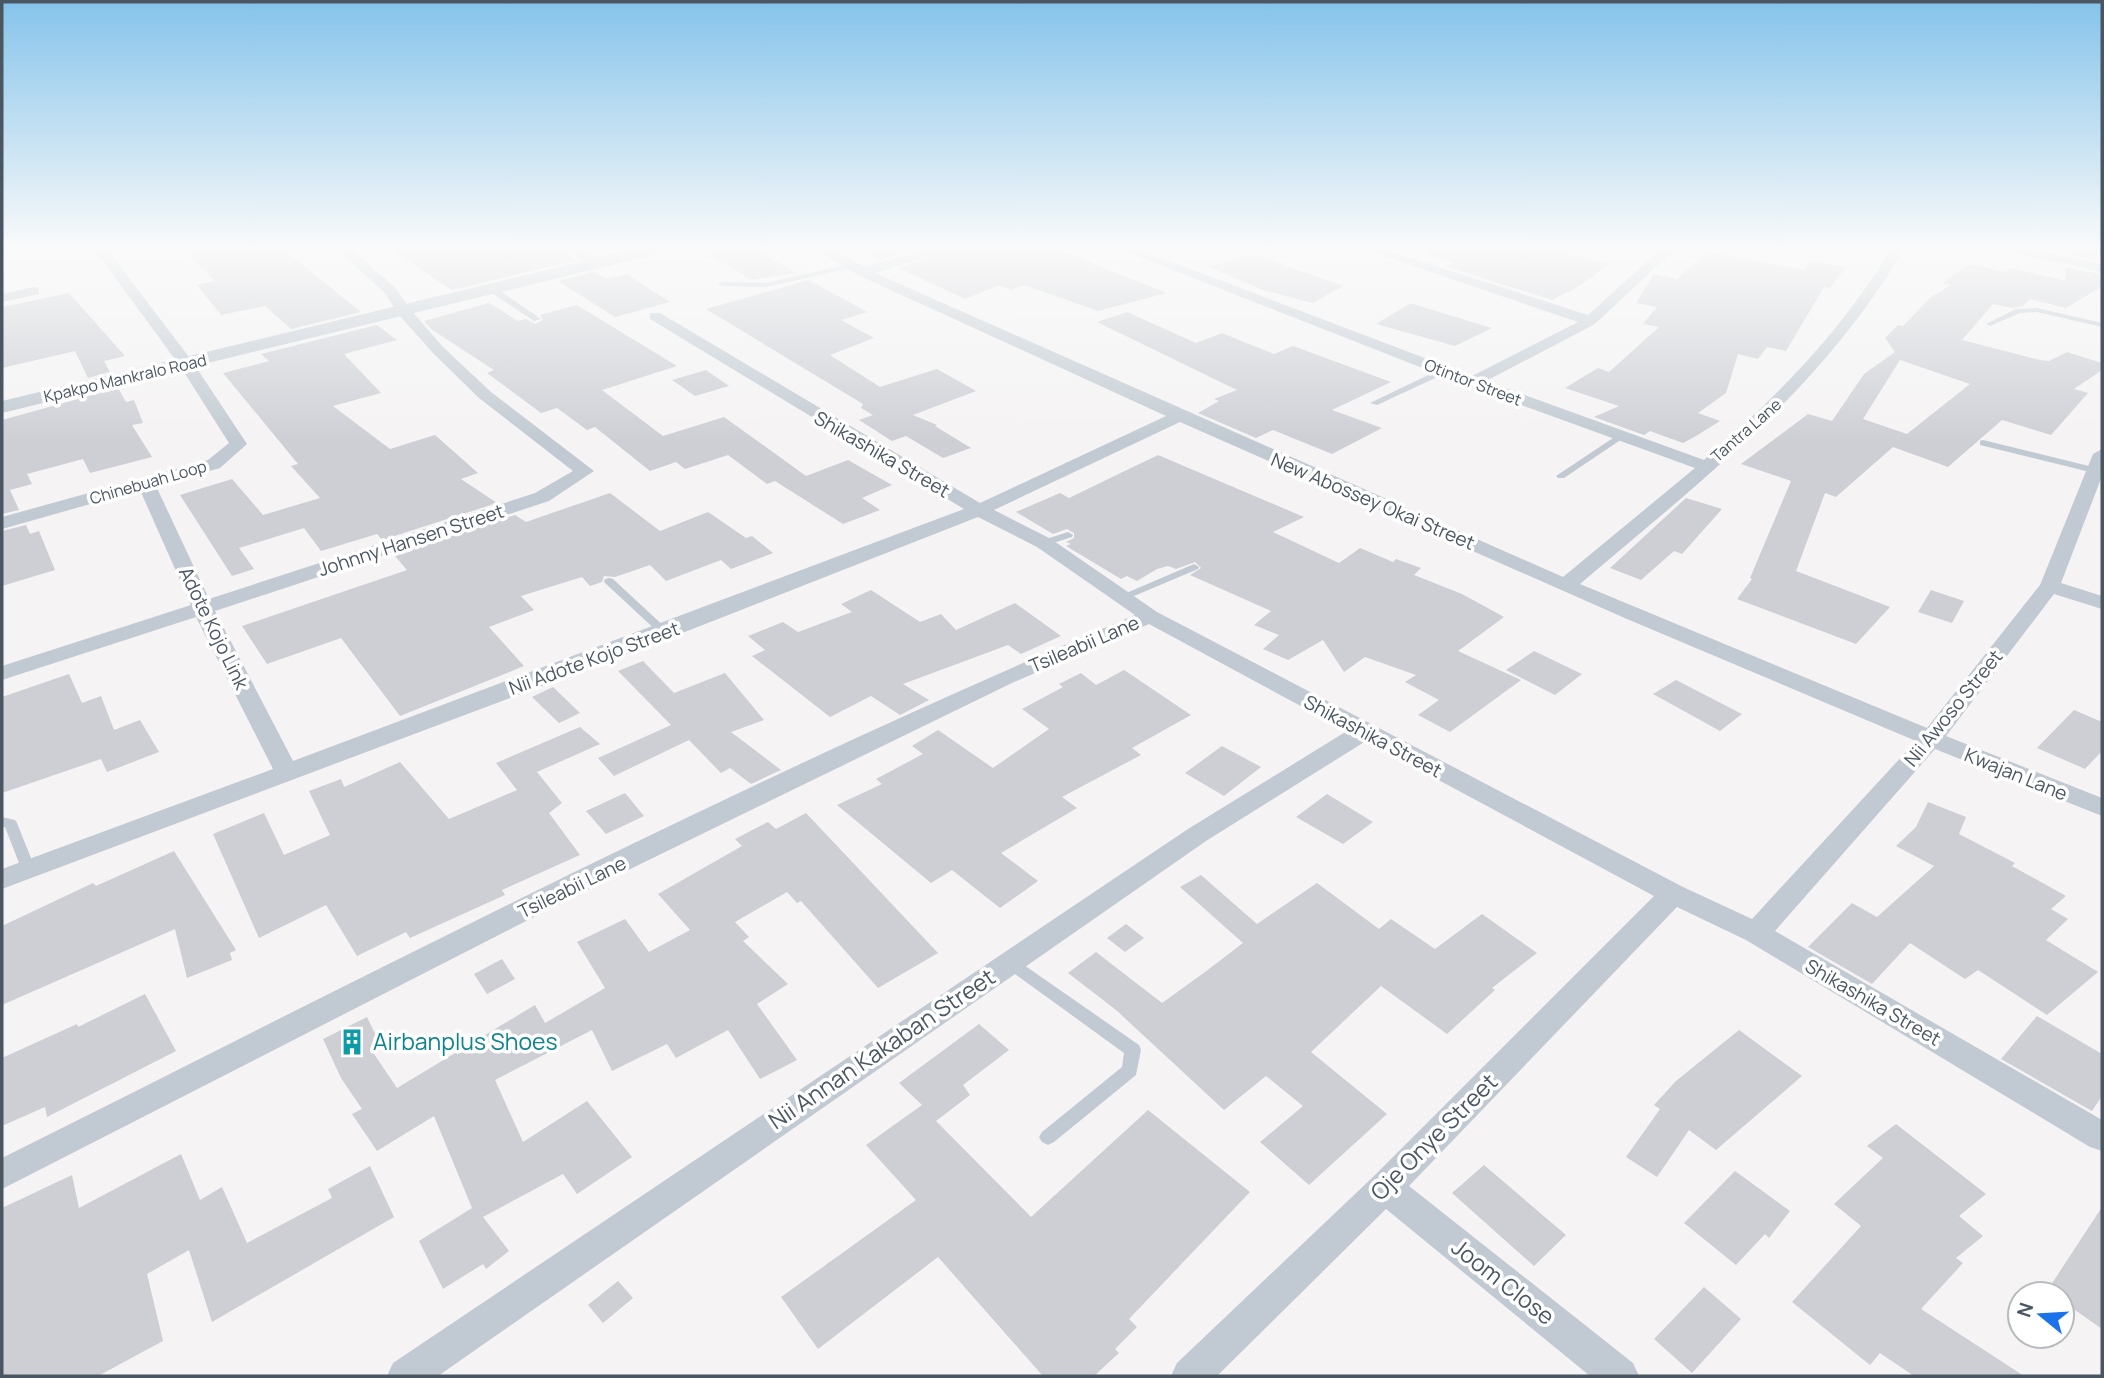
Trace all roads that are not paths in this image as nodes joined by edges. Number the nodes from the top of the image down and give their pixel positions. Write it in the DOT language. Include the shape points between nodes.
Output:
graph roads {
  1 [pos="149,313"];
  2 [pos="398,313"];
  3 [pos="405,313"];
  4 [pos="528,313"];
  5 [pos="953,313"];
  6 [pos="1293,313"];
  7 [pos="1566,313"];
  8 [pos="1598,313"];
  9 [pos="1857,313"];
  10 [pos="2014,313"];
  11 [pos="2051,313"];
  12 [pos="655,316"];
  13 [pos="537,319"];
  14 [pos="1590,321"];
  15 [pos="1990,324"];
  16 [pos="2102,325"];
  17 [pos="187,363"];
  18 [pos="1443,371"];
  19 [pos="1472,382"];
  20 [pos="1374,404"];
  21 [pos="2,407"];
  22 [pos="1177,417"];
  23 [pos="1619,437"];
  24 [pos="1983,443"];
  25 [pos="2100,465"];
  26 [pos="1705,466"];
  27 [pos="1561,476"];
  28 [pos="146,484"];
  29 [pos="979,510"];
  30 [pos="2,523"];
  31 [pos="1194,568"];
  32 [pos="609,581"];
  33 [pos="1566,585"];
  34 [pos="2050,586"];
  35 [pos="1123,597"];
  36 [pos="2102,604"];
  37 [pos="202,607"];
  38 [pos="1150,616"];
  39 [pos="664,632"];
  40 [pos="2,673"];
  41 [pos="1364,731"];
  42 [pos="1930,740"];
  43 [pos="286,771"];
  44 [pos="2102,808"];
  45 [pos="2,822"];
  46 [pos="28,869"];
  47 [pos="2,879"];
  48 [pos="1673,894"];
  49 [pos="1756,933"];
  50 [pos="1009,962"];
  51 [pos="2102,1136"];
  52 [pos="1048,1137"];
  53 [pos="2,1174"];
  54 [pos="1385,1188"];
  55 [pos="406,1376"];
  56 [pos="1190,1376"];
  57 [pos="1620,1376"];
  1 -- 17 [label="street"];
  2 -- 17 [label="street, Kpakpo Mankralo Road"];
  3 -- 37 [label="street, Johnny Hansen Street" via="485,395 585,471 542,497"];
  4 -- 13 [label="lane"];
  5 -- 22 [label="street, New Abossey Okai Street"];
  6 -- 18 [label="street, Otintor Street"];
  7 -- 14 [label="street"];
  8 -- 14 [label="street"];
  9 -- 26 [label="street, Tantra Lane" via="1786,396"];
  10 -- 15 [label="lane"];
  11 -- 16 [label="lane"];
  12 -- 29 [label="street, Shikashika Street"];
  14 -- 19 [label="street"];
  17 -- 21 [label="street, Kpakpo Mankralo Road"];
  17 -- 28 [label="street, Chinebuah Loop" via="238,444 214,464"];
  18 -- 19 [label="street, Otintor Street"];
  18 -- 20 [label="lane"];
  19 -- 23 [label="street, Otintor Street"];
  22 -- 29 [label="street, Nii Adote Kojo Street"];
  22 -- 33 [label="street, New Abossey Okai Street"];
  23 -- 26 [label="street, Otintor Street"];
  23 -- 27 [label="lane"];
  24 -- 25 [label="lane"];
  25 -- 34 [label="street, Nii Awoso Street"];
  26 -- 33 [label="street, Tantra Lane"];
  28 -- 30 [label="street, Chinebuah Loop"];
  28 -- 37 [label="street, Adote Kojo Link"];
  29 -- 35 [label="street, Shikashika Street" via="1056,539"];
  29 -- 39 [label="street, Nii Adote Kojo Street"];
  31 -- 35 [label="lane"];
  32 -- 39 [label="lane"];
  33 -- 42 [label="street, New Abossey Okai Street"];
  34 -- 36 [label="street"];
  34 -- 42 [label="street, Nii Awoso Street"];
  35 -- 38 [label="street, Shikashika Street"];
  37 -- 40 [label="street, Johnny Hansen Street"];
  37 -- 43 [label="street, Adote Kojo Link"];
  38 -- 41 [label="street, Shikashika Street"];
  38 -- 53 [label="street, Tsileabii Lane" via="1006,677 567,888"];
  39 -- 43 [label="street, Nii Adote Kojo Street"];
  41 -- 48 [label="street, Shikashika Street"];
  41 -- 50 [label="street, Nii Annan Kakaban Street" via="1197,835"];
  42 -- 44 [label="street, Kwajan Lane"];
  42 -- 49 [label="street, Nii Awoso Street"];
  43 -- 46 [label="street, Nii Adote Kojo Street"];
  45 -- 46 [label="lane" via="10,823"];
  46 -- 47 [label="street, Nii Adote Kojo Street"];
  48 -- 49 [label="street, Shikashika Street"];
  48 -- 54 [label="street, Oje Onye Street"];
  49 -- 51 [label="street, Shikashika Street"];
  50 -- 52 [label="lane" via="1133,1050 1130,1070"];
  50 -- 55 [label="street, Nii Annan Kakaban Street"];
  54 -- 56 [label="street, Oje Onye Street"];
  54 -- 57 [label="street, Joom Close"];
}
